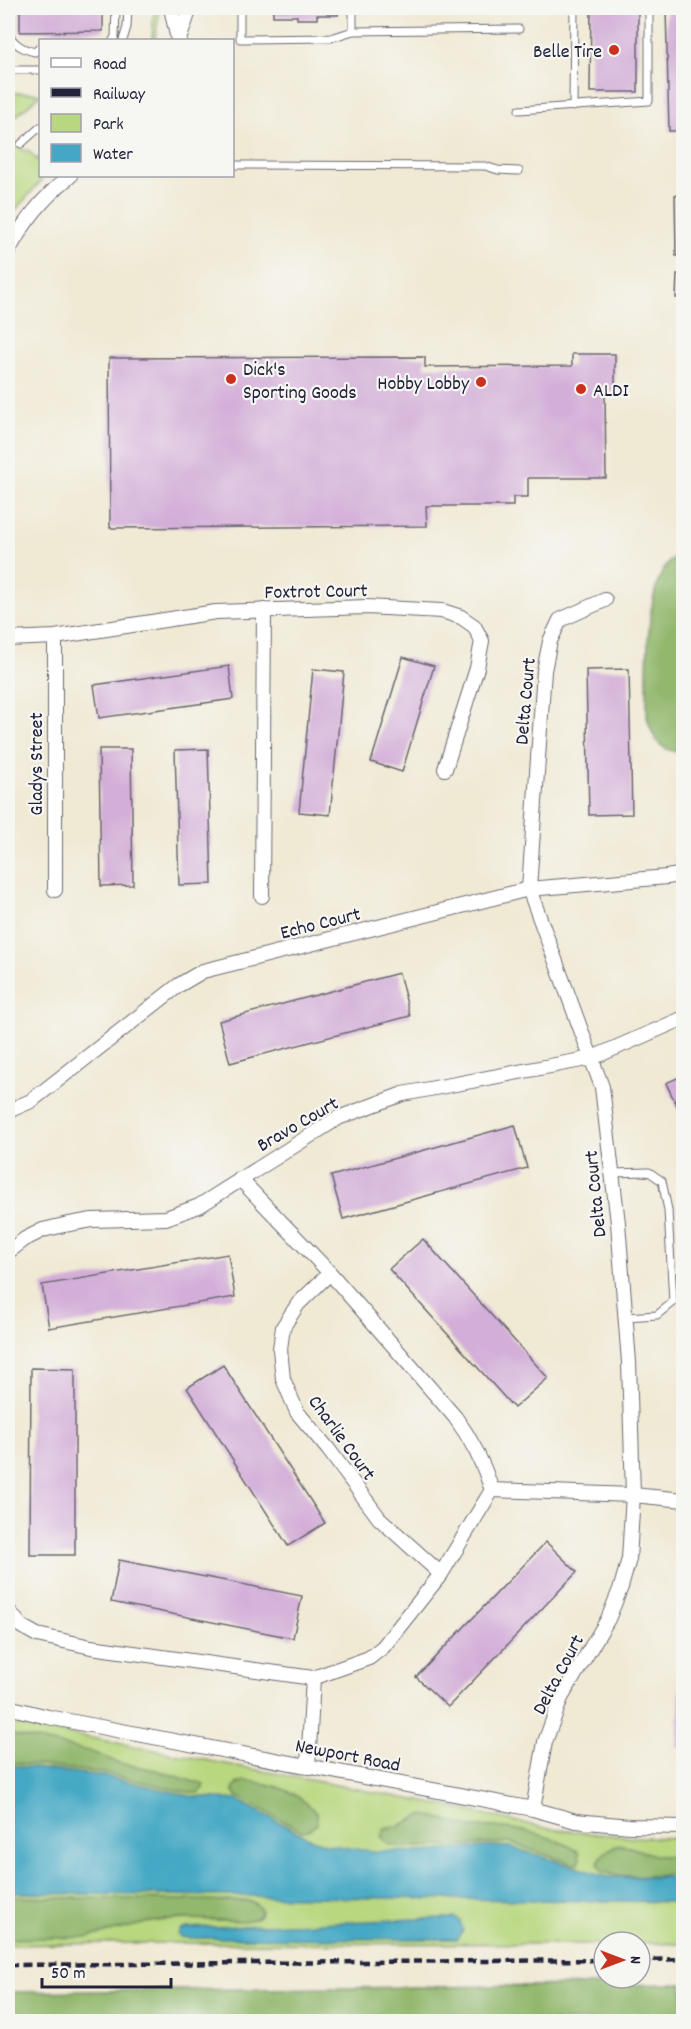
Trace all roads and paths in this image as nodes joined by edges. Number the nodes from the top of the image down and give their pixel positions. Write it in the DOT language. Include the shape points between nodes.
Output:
graph roads {
  1 [pos="116,8"];
  2 [pos="128,8"];
  3 [pos="171,8"];
  4 [pos="190,8"];
  5 [pos="240,8"];
  6 [pos="353,8"];
  7 [pos="574,8"];
  8 [pos="649,8"];
  9 [pos="519,29"];
  10 [pos="353,31"];
  11 [pos="8,33"];
  12 [pos="114,39"];
  13 [pos="123,39"];
  14 [pos="179,39"];
  15 [pos="179,39"];
  16 [pos="39,51"];
  17 [pos="8,70"];
  18 [pos="39,70"];
  19 [pos="573,107"];
  20 [pos="519,110"];
  21 [pos="39,128"];
  22 [pos="21,144"];
  23 [pos="234,165"];
  24 [pos="519,171"];
  25 [pos="69,177"];
  26 [pos="8,252"];
  27 [pos="605,600"];
  28 [pos="264,610"];
  29 [pos="55,637"];
  30 [pos="8,639"];
  31 [pos="444,769"];
  32 [pos="684,874"];
  33 [pos="529,889"];
  34 [pos="55,890"];
  35 [pos="262,896"];
  36 [pos="684,1018"];
  37 [pos="592,1058"];
  38 [pos="8,1111"];
  39 [pos="611,1173"];
  40 [pos="240,1179"];
  41 [pos="8,1252"];
  42 [pos="330,1273"];
  43 [pos="626,1317"];
  44 [pos="492,1490"];
  45 [pos="633,1496"];
  46 [pos="684,1500"];
  47 [pos="441,1574"];
  48 [pos="8,1610"];
  49 [pos="313,1678"];
  50 [pos="8,1707"];
  51 [pos="308,1767"];
  52 [pos="533,1809"];
  53 [pos="684,1827"];
  1 -- 12 [label="lane"];
  2 -- 13 [label="lane"];
  3 -- 14 [label="street"];
  4 -- 15 [label="street"];
  5 -- 10 [label="lane" via="240,39 331,38"];
  6 -- 10 [label="lane"];
  7 -- 19 [label="lane"];
  8 -- 19 [label="lane" via="649,101"];
  9 -- 10 [label="lane"];
  11 -- 16 [label="lane" via="24,49"];
  17 -- 18 [label="lane"];
  19 -- 20 [label="lane"];
  21 -- 22 [label="lane"];
  23 -- 24 [label="lane" via="485,166"];
  25 -- 26 [label="street" via="53,189 19,229"];
  27 -- 33 [label="street, Delta Court" via="560,620 550,641 544,671"];
  28 -- 29 [label="street, Foxtrot Court" via="216,612"];
  28 -- 31 [label="street, Foxtrot Court" via="421,609 461,617 474,626 482,641 477,668"];
  28 -- 35 [label="street, Echo Court"];
  29 -- 30 [label="street, Foxtrot Court"];
  29 -- 34 [label="street, Gladys Street"];
  32 -- 33 [label="street, Echo Court"];
  33 -- 37 [label="street, Delta Court"];
  33 -- 38 [label="street, Echo Court" via="203,971 179,985 31,1101"];
  36 -- 37 [label="street, Bravo Court"];
  37 -- 39 [label="street, Delta Court" via="602,1087"];
  37 -- 40 [label="street, Bravo Court" via="403,1094 338,1118"];
  39 -- 43 [label="street, Delta Court"];
  39 -- 43 [label="lane" via="649,1172 656,1176 662,1181 668,1210 673,1302 657,1315"];
  40 -- 41 [label="street, Bravo Court" via="200,1206 166,1218 92,1220 64,1225 43,1230"];
  40 -- 42 [label="street"];
  42 -- 44 [label="street" via="455,1417 473,1442"];
  42 -- 47 [label="street, Charlie Court" via="298,1304 283,1327 283,1379 297,1412 378,1518"];
  43 -- 45 [label="street, Delta Court"];
  44 -- 45 [label="street"];
  44 -- 47 [label="street"];
  45 -- 46 [label="street"];
  45 -- 52 [label="street, Delta Court" via="629,1559 621,1587 608,1619 561,1698 545,1742"];
  47 -- 49 [label="street" via="369,1658"];
  48 -- 49 [label="street" via="21,1626 37,1635 91,1647"];
  49 -- 51 [label="street"];
  50 -- 51 [label="street, Newport Road"];
  51 -- 52 [label="street, Newport Road"];
  52 -- 53 [label="street, Newport Road" via="576,1821"];
}
